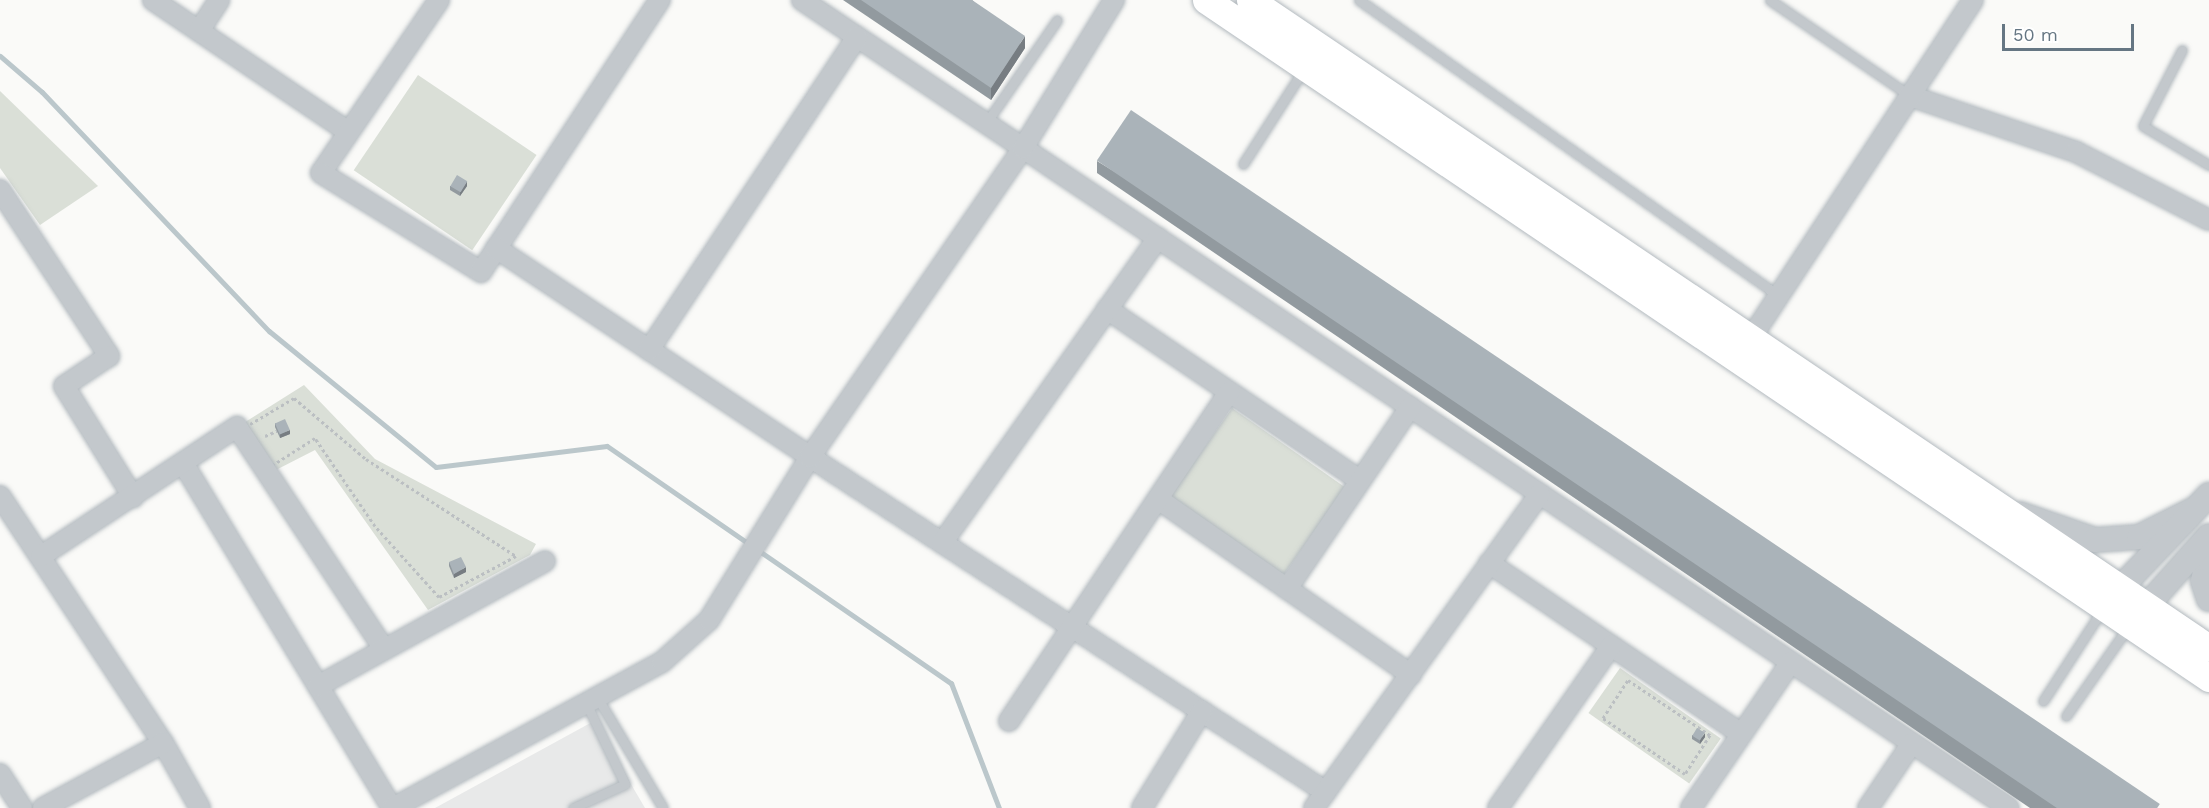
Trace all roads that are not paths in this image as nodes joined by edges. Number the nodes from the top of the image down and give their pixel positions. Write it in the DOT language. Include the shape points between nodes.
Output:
graph roads {
  1 [pos="153,0"];
  2 [pos="219,0"];
  3 [pos="439,0"];
  4 [pos="802,0"];
  5 [pos="1114,0"];
  6 [pos="1130,0"];
  7 [pos="1206,0"];
  8 [pos="1250,0"];
  9 [pos="1359,0"];
  10 [pos="1770,0"];
  11 [pos="1973,0"];
  12 [pos="652,3"];
  13 [pos="1058,20"];
  14 [pos="199,31"];
  15 [pos="857,37"];
  16 [pos="2182,50"];
  17 [pos="1080,59"];
  18 [pos="1305,67"];
  19 [pos="1910,96"];
  20 [pos="986,123"];
  21 [pos="349,132"];
  22 [pos="1023,148"];
  23 [pos="1243,164"];
  24 [pos="2209,165"];
  25 [pos="0,190"];
  26 [pos="2209,220"];
  27 [pos="1158,238"];
  28 [pos="496,248"];
  29 [pos="1779,296"];
  30 [pos="1107,309"];
  31 [pos="1751,338"];
  32 [pos="649,350"];
  33 [pos="1229,392"];
  34 [pos="1410,407"];
  35 [pos="810,457"];
  36 [pos="183,463"];
  37 [pos="1360,480"];
  38 [pos="1540,494"];
  39 [pos="0,496"];
  40 [pos="133,497"];
  41 [pos="1158,499"];
  42 [pos="2202,502"];
  43 [pos="2001,507"];
  44 [pos="2209,536"];
  45 [pos="942,543"];
  46 [pos="2209,553"];
  47 [pos="41,556"];
  48 [pos="545,561"];
  49 [pos="1489,563"];
  50 [pos="1287,589"];
  51 [pos="2113,596"];
  52 [pos="2209,599"];
  53 [pos="2138,616"];
  54 [pos="1071,627"];
  55 [pos="1611,646"];
  56 [pos="2209,648"];
  57 [pos="384,649"];
  58 [pos="1791,662"];
  59 [pos="1411,675"];
  60 [pos="2209,678"];
  61 [pos="318,686"];
  62 [pos="591,700"];
  63 [pos="2043,701"];
  64 [pos="1202,711"];
  65 [pos="2066,716"];
  66 [pos="1009,721"];
  67 [pos="1740,733"];
  68 [pos="163,743"];
  69 [pos="1912,743"];
  70 [pos="0,774"];
  71 [pos="1326,792"];
  72 [pos="22,808"];
  73 [pos="43,808"];
  74 [pos="200,808"];
  75 [pos="393,808"];
  76 [pos="573,808"];
  77 [pos="663,808"];
  78 [pos="1142,808"];
  79 [pos="1314,808"];
  80 [pos="1498,808"];
  81 [pos="1691,808"];
  82 [pos="1868,808"];
  83 [pos="2009,808"];
  1 -- 14 [label="street"];
  2 -- 14 [label="street"];
  3 -- 21 [label="street"];
  4 -- 15 [label="street"];
  5 -- 17 [label="street"];
  6 -- 17 [label="street"];
  7 -- 18 [label="main road"];
  8 -- 31 [label="main road"];
  9 -- 29 [label="lane"];
  10 -- 19 [label="lane"];
  11 -- 19 [label="street"];
  12 -- 28 [label="street"];
  13 -- 20 [label="lane"];
  14 -- 21 [label="street"];
  15 -- 20 [label="street"];
  15 -- 32 [label="street"];
  16 -- 24 [label="lane" via="2144,126"];
  17 -- 22 [label="street"];
  18 -- 23 [label="lane"];
  18 -- 51 [label="main road"];
  19 -- 26 [label="street" via="2076,152"];
  19 -- 29 [label="street"];
  20 -- 22 [label="street"];
  21 -- 28 [label="street" via="321,173 481,272"];
  22 -- 27 [label="street"];
  22 -- 35 [label="street"];
  25 -- 40 [label="street" via="109,356 64,386"];
  27 -- 30 [label="street"];
  27 -- 34 [label="street"];
  28 -- 32 [label="street"];
  29 -- 31 [label="street"];
  30 -- 33 [label="street"];
  30 -- 45 [label="street"];
  31 -- 43 [label="main road"];
  32 -- 35 [label="street"];
  33 -- 37 [label="street"];
  33 -- 41 [label="street"];
  34 -- 37 [label="street"];
  34 -- 38 [label="street"];
  35 -- 45 [label="street"];
  35 -- 62 [label="street" via="709,620 662,662"];
  36 -- 40 [label="street"];
  36 -- 57 [label="street" via="237,427"];
  36 -- 61 [label="street"];
  37 -- 50 [label="street"];
  38 -- 49 [label="street"];
  38 -- 58 [label="street"];
  39 -- 47 [label="street"];
  40 -- 47 [label="street"];
  41 -- 50 [label="street"];
  41 -- 54 [label="street"];
  42 -- 43 [label="street" via="2139,537 2095,540"];
  42 -- 51 [label="street"];
  43 -- 51 [label="main road"];
  44 -- 53 [label="street"];
  45 -- 54 [label="street"];
  46 -- 52 [label="street" via="2203,581"];
  47 -- 68 [label="street"];
  48 -- 57 [label="street"];
  49 -- 55 [label="street"];
  49 -- 59 [label="street"];
  50 -- 59 [label="street"];
  51 -- 53 [label="main road"];
  51 -- 63 [label="lane"];
  53 -- 56 [label="main road"];
  53 -- 60 [label="main road"];
  53 -- 65 [label="lane"];
  54 -- 64 [label="street"];
  54 -- 66 [label="street"];
  55 -- 67 [label="street"];
  55 -- 80 [label="street"];
  57 -- 61 [label="street"];
  58 -- 67 [label="street"];
  58 -- 69 [label="street"];
  59 -- 71 [label="street"];
  61 -- 75 [label="street"];
  62 -- 75 [label="street"];
  62 -- 76 [label="lane" via="625,784"];
  62 -- 77 [label="lane"];
  64 -- 71 [label="street"];
  64 -- 78 [label="street"];
  67 -- 81 [label="street"];
  68 -- 73 [label="street"];
  68 -- 74 [label="street"];
  69 -- 82 [label="street"];
  69 -- 83 [label="street"];
  70 -- 72 [label="street"];
  71 -- 79 [label="street"];
}
